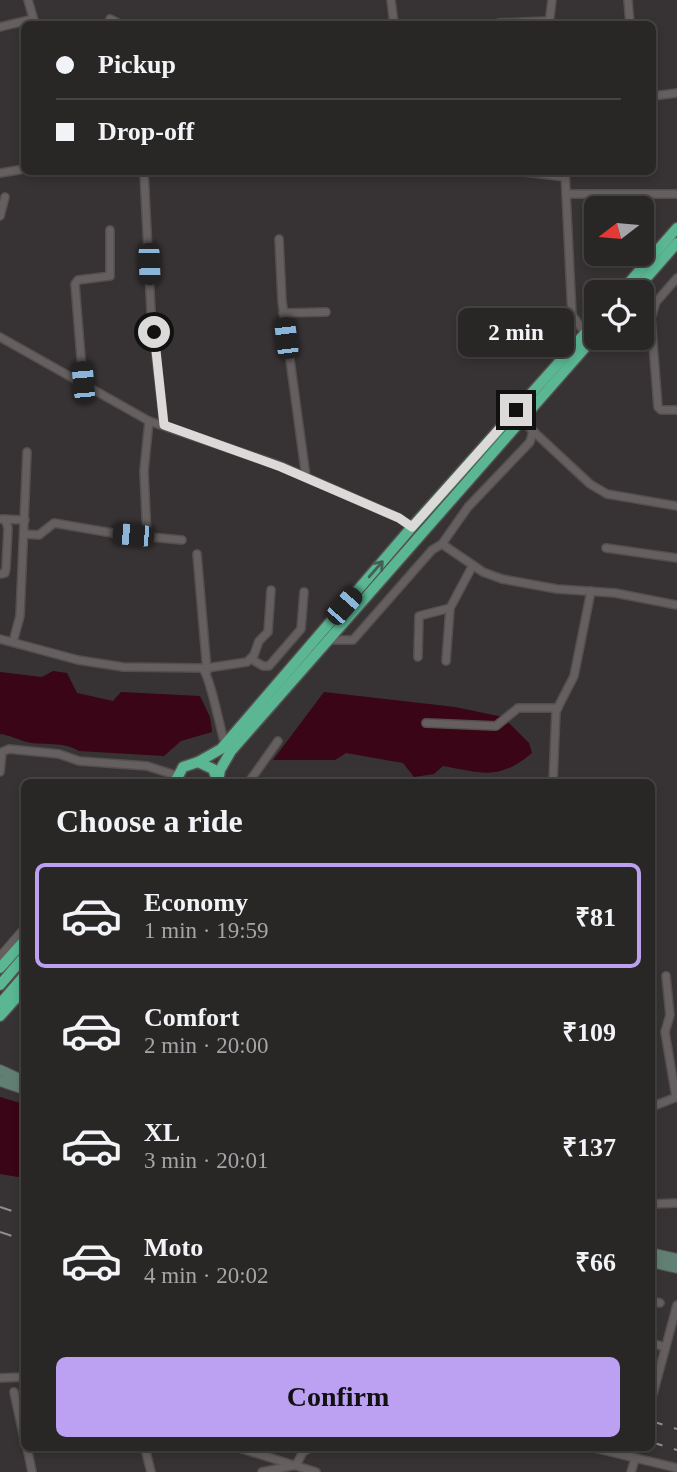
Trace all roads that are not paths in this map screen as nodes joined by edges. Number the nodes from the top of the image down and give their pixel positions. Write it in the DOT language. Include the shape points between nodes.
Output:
graph roads {
  1 [pos="28,0"];
  2 [pos="391,0"];
  3 [pos="552,0"];
  4 [pos="628,0"];
  5 [pos="110,19"];
  6 [pos="34,21"];
  7 [pos="114,21"];
  8 [pos="394,21"];
  9 [pos="549,21"];
  10 [pos="630,21"];
  11 [pos="21,24"];
  12 [pos="0,27"];
  13 [pos="677,93"];
  14 [pos="656,96"];
  15 [pos="21,170"];
  16 [pos="0,173"];
  17 [pos="144,175"];
  18 [pos="565,175"];
  19 [pos="566,194"];
  20 [pos="677,194"];
  21 [pos="5,197"];
  22 [pos="0,216"];
  23 [pos="677,229"];
  24 [pos="110,230"];
  25 [pos="279,239"];
  26 [pos="677,243"];
  27 [pos="677,278"];
  28 [pos="632,280"];
  29 [pos="645,280"];
  30 [pos="326,312"];
  31 [pos="283,313"];
  32 [pos="584,326"];
  33 [pos="0,337"];
  34 [pos="584,341"];
  35 [pos="584,342"];
  36 [pos="83,382"];
  37 [pos="677,411"];
  38 [pos="522,420"];
  39 [pos="149,421"];
  40 [pos="164,425"];
  41 [pos="533,431"];
  42 [pos="27,452"];
  43 [pos="306,477"];
  44 [pos="677,506"];
  45 [pos="3,519"];
  46 [pos="25,520"];
  47 [pos="412,527"];
  48 [pos="24,534"];
  49 [pos="147,537"];
  50 [pos="182,540"];
  51 [pos="442,544"];
  52 [pos="606,548"];
  53 [pos="197,554"];
  54 [pos="677,558"];
  55 [pos="473,565"];
  56 [pos="0,574"];
  57 [pos="271,590"];
  58 [pos="591,591"];
  59 [pos="304,592"];
  60 [pos="677,605"];
  61 [pos="450,608"];
  62 [pos="0,639"];
  63 [pos="329,640"];
  64 [pos="13,642"];
  65 [pos="418,657"];
  66 [pos="251,659"];
  67 [pos="446,661"];
  68 [pos="207,670"];
  69 [pos="558,708"];
  70 [pos="426,723"];
  71 [pos="278,741"];
  72 [pos="225,744"];
  73 [pos="198,762"];
  74 [pos="221,768"];
  75 [pos="0,772"];
  76 [pos="177,779"];
  77 [pos="217,779"];
  78 [pos="219,779"];
  79 [pos="226,779"];
  80 [pos="251,779"];
  81 [pos="553,779"];
  82 [pos="21,932"];
  83 [pos="21,944"];
  84 [pos="0,957"];
  85 [pos="21,960"];
  86 [pos="0,968"];
  87 [pos="666,976"];
  88 [pos="21,980"];
  89 [pos="0,985"];
  90 [pos="21,992"];
  91 [pos="0,1004"];
  92 [pos="0,1016"];
  93 [pos="0,1070"];
  94 [pos="21,1080"];
  95 [pos="0,1081"];
  96 [pos="21,1088"];
  97 [pos="677,1097"];
  98 [pos="655,1105"];
  99 [pos="677,1203"];
  100 [pos="655,1204"];
  101 [pos="655,1254"];
  102 [pos="677,1259"];
  103 [pos="655,1263"];
  104 [pos="677,1268"];
  105 [pos="677,1305"];
  106 [pos="655,1344"];
  107 [pos="666,1347"];
  108 [pos="1,1376"];
  109 [pos="21,1377"];
  110 [pos="655,1387"];
  111 [pos="14,1392"];
  112 [pos="21,1424"];
  113 [pos="28,1451"];
  114 [pos="146,1451"];
  115 [pos="249,1451"];
  116 [pos="305,1451"];
  117 [pos="604,1451"];
  118 [pos="635,1460"];
  119 [pos="296,1465"];
  120 [pos="677,1468"];
  121 [pos="32,1472"];
  122 [pos="151,1472"];
  123 [pos="262,1472"];
  124 [pos="316,1472"];
  125 [pos="631,1472"];
  1 -- 6 [label="street"];
  2 -- 8 [label="street"];
  3 -- 9 [label="street"];
  4 -- 10 [label="street"];
  5 -- 7 [label="street"];
  11 -- 12 [label="street"];
  13 -- 14 [label="street"];
  15 -- 16 [label="street"];
  17 -- 40 [label="street" via="150,301"];
  18 -- 19 [label="street"];
  19 -- 20 [label="street"];
  19 -- 32 [label="street" via="572,315"];
  21 -- 22 [label="street"];
  23 -- 28 [label="highway"];
  24 -- 36 [label="street" via="110,276 75,284"];
  25 -- 31 [label="street"];
  26 -- 29 [label="highway"];
  27 -- 37 [label="street" via="656,302 651,318 658,407"];
  30 -- 31 [label="street"];
  31 -- 43 [label="street"];
  33 -- 36 [label="street"];
  34 -- 47 [label="highway"];
  35 -- 38 [label="highway"];
  36 -- 39 [label="street"];
  38 -- 41 [label="street"];
  38 -- 63 [label="highway"];
  39 -- 40 [label="street"];
  39 -- 49 [label="street" via="144,471"];
  40 -- 43 [label="street"];
  41 -- 44 [label="street" via="607,494"];
  41 -- 51 [label="street" via="530,442 468,507"];
  42 -- 46 [label="street"];
  43 -- 47 [label="street"];
  45 -- 46 [label="street"];
  45 -- 56 [label="street" via="8,528 6,568"];
  46 -- 48 [label="street"];
  72 -- 47 [label="highway, one-way"];
  48 -- 49 [label="street" via="39,535 54,523"];
  48 -- 64 [label="street" via="20,616"];
  49 -- 50 [label="street"];
  51 -- 55 [label="street"];
  51 -- 63 [label="street" via="353,640"];
  52 -- 54 [label="street"];
  53 -- 68 [label="street"];
  55 -- 58 [label="street" via="502,579"];
  55 -- 61 [label="street"];
  57 -- 66 [label="street" via="268,632 258,641"];
  58 -- 60 [label="street"];
  58 -- 69 [label="street" via="574,676"];
  59 -- 66 [label="street" via="301,629 269,666"];
  61 -- 65 [label="street" via="419,616"];
  61 -- 67 [label="street"];
  62 -- 64 [label="street"];
  63 -- 74 [label="highway"];
  64 -- 68 [label="street" via="123,667"];
  66 -- 68 [label="street"];
  68 -- 72 [label="street"];
  69 -- 70 [label="street" via="518,708 496,726"];
  69 -- 81 [label="street"];
  71 -- 80 [label="street"];
  72 -- 73 [label="highway"];
  73 -- 76 [label="highway" via="183,767"];
  73 -- 77 [label="highway" via="213,769"];
  74 -- 78 [label="highway"];
  74 -- 79 [label="street"];
  75 -- 76 [label="street" via="2,752 9,748 79,761 147,766"];
  82 -- 84 [label="street"];
  83 -- 86 [label="highway"];
  85 -- 89 [label="highway"];
  87 -- 97 [label="street" via="670,1015 665,1032"];
  88 -- 91 [label="highway"];
  90 -- 92 [label="highway"];
  93 -- 94 [label="main road"];
  95 -- 96 [label="main road"];
  97 -- 98 [label="street"];
  99 -- 100 [label="street"];
  101 -- 102 [label="main road"];
  103 -- 104 [label="main road"];
  105 -- 107 [label="street"];
  106 -- 107 [label="street"];
  107 -- 110 [label="street"];
  108 -- 109 [label="street"];
  111 -- 112 [label="street"];
  113 -- 121 [label="street"];
  114 -- 122 [label="street"];
  115 -- 119 [label="street"];
  116 -- 119 [label="street"];
  117 -- 118 [label="street"];
  118 -- 120 [label="street"];
  118 -- 125 [label="street"];
  119 -- 123 [label="street"];
  119 -- 124 [label="street"];
}
